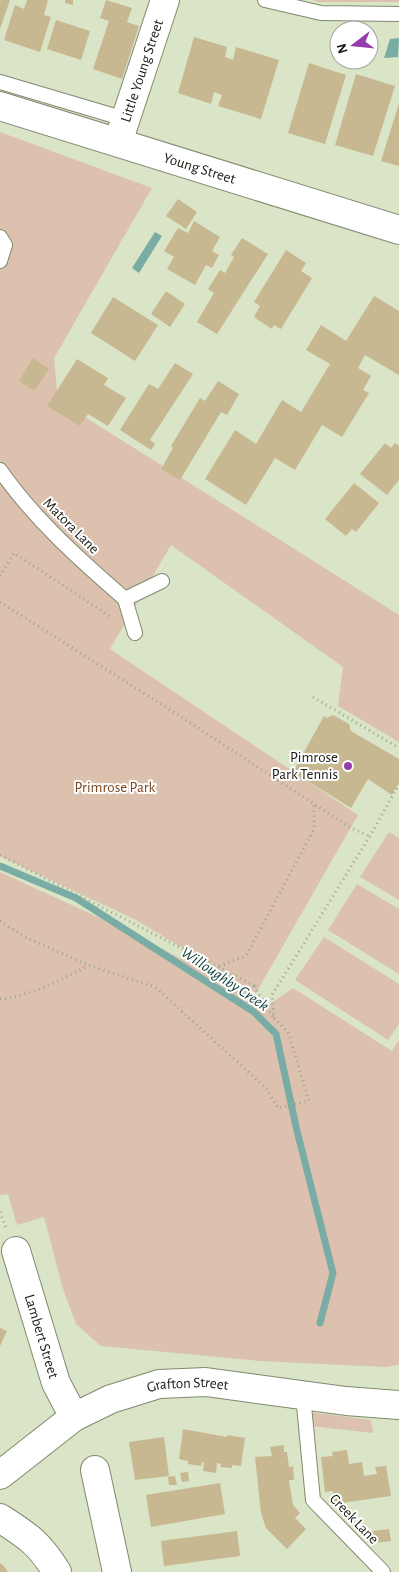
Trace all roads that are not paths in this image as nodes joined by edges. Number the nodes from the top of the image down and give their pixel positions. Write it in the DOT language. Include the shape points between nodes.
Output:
graph roads {
  1 [pos="165,0"];
  2 [pos="265,0"];
  3 [pos="399,14"];
  4 [pos="0,82"];
  5 [pos="0,106"];
  6 [pos="122,131"];
  7 [pos="399,230"];
  8 [pos="0,237"];
  9 [pos="0,261"];
  10 [pos="0,470"];
  11 [pos="162,582"];
  12 [pos="125,599"];
  13 [pos="135,633"];
  14 [pos="16,1251"];
  15 [pos="303,1394"];
  16 [pos="399,1405"];
  17 [pos="74,1417"];
  18 [pos="95,1470"];
  19 [pos="0,1475"];
  20 [pos="0,1518"];
  21 [pos="57,1572"];
  22 [pos="117,1572"];
  23 [pos="382,1572"];
  1 -- 6 [label="street, Little Young Street"];
  2 -- 3 [label="lane" via="321,13"];
  4 -- 6 [label="lane"];
  5 -- 6 [label="street, Young Street"];
  6 -- 7 [label="street, Young Street"];
  8 -- 9 [label="lane" via="5,245"];
  10 -- 12 [label="lane, Matora Lane" via="17,494 69,550"];
  11 -- 12 [label="lane"];
  12 -- 13 [label="lane"];
  14 -- 17 [label="street, Lambert Street" via="56,1383"];
  15 -- 16 [label="street, Grafton Street" via="346,1402"];
  15 -- 17 [label="street, Grafton Street" via="206,1382 159,1384 111,1399"];
  15 -- 23 [label="lane, Creek Lane" via="313,1500"];
  17 -- 19 [label="street, Grafton Street"];
  18 -- 22 [label="street"];
  20 -- 21 [label="street" via="32,1539"];
}
